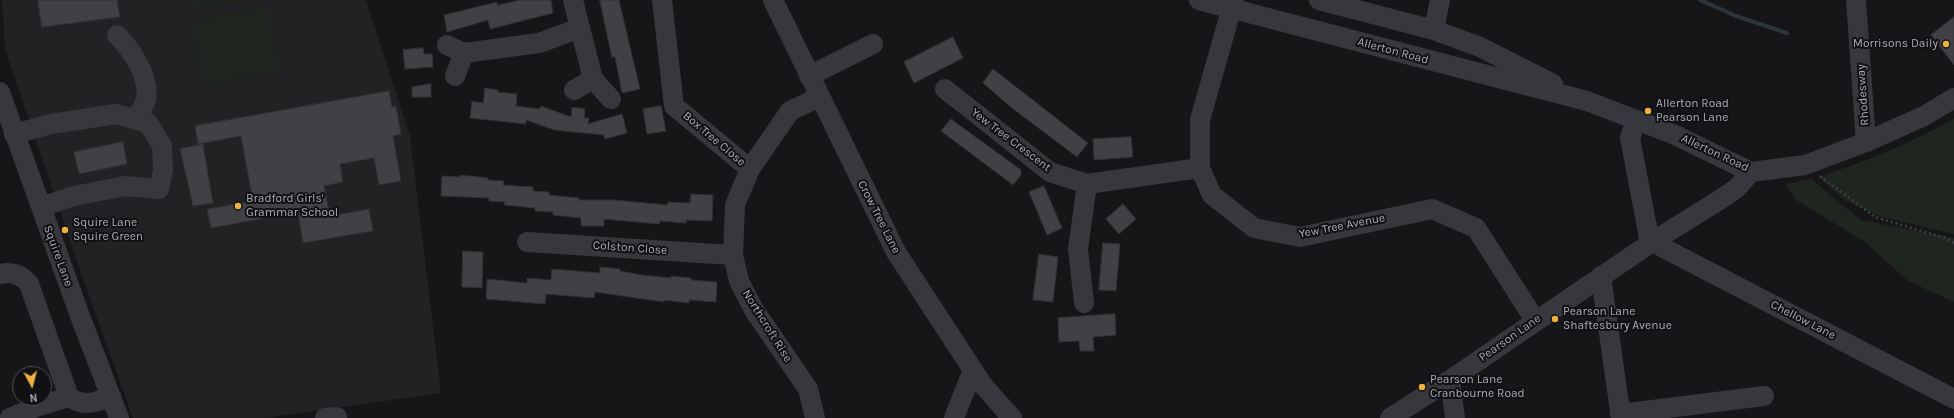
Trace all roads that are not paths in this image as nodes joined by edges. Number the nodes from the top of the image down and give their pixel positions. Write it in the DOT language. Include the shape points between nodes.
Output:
graph roads {
  1 [pos="573,0"];
  2 [pos="662,0"];
  3 [pos="773,0"];
  4 [pos="1199,0"];
  5 [pos="1319,0"];
  6 [pos="1440,0"];
  7 [pos="1856,0"];
  8 [pos="1233,4"];
  9 [pos="580,28"];
  10 [pos="1434,30"];
  11 [pos="117,35"];
  12 [pos="873,44"];
  13 [pos="455,76"];
  14 [pos="809,76"];
  15 [pos="593,80"];
  16 [pos="574,90"];
  17 [pos="945,90"];
  18 [pos="0,92"];
  19 [pos="819,97"];
  20 [pos="1954,98"];
  21 [pos="612,99"];
  22 [pos="1587,102"];
  23 [pos="136,120"];
  24 [pos="1636,120"];
  25 [pos="14,134"];
  26 [pos="1866,142"];
  27 [pos="1200,168"];
  28 [pos="750,169"];
  29 [pos="1751,172"];
  30 [pos="1088,184"];
  31 [pos="41,207"];
  32 [pos="527,242"];
  33 [pos="1651,242"];
  34 [pos="733,255"];
  35 [pos="0,274"];
  36 [pos="1601,276"];
  37 [pos="1084,302"];
  38 [pos="1535,320"];
  39 [pos="973,370"];
  40 [pos="1450,380"];
  41 [pos="111,396"];
  42 [pos="1764,396"];
  43 [pos="69,397"];
  44 [pos="1954,399"];
  45 [pos="1620,416"];
  46 [pos="10,418"];
  47 [pos="119,418"];
  48 [pos="815,418"];
  49 [pos="954,418"];
  50 [pos="1012,418"];
  51 [pos="1390,418"];
  52 [pos="1455,418"];
  1 -- 9 [label="street"];
  2 -- 28 [label="street, Box Tree Close" via="674,106"];
  3 -- 14 [label="street, Crow Tree Lane"];
  4 -- 8 [label="street, Allerton Road"];
  5 -- 10 [label="street, Allerton Road"];
  6 -- 10 [label="street"];
  7 -- 26 [label="street, Rhodesway"];
  8 -- 22 [label="street, Allerton Road"];
  8 -- 27 [label="street, Yew Tree Avenue" via="1200,120"];
  9 -- 13 [label="street" via="539,43 455,49"];
  9 -- 15 [label="street"];
  10 -- 22 [label="street, Allerton Road" via="1480,46"];
  11 -- 23 [label="street" via="127,45 140,66 144,83 146,100"];
  12 -- 14 [label="street"];
  14 -- 19 [label="street, Crow Tree Lane"];
  15 -- 16 [label="street"];
  15 -- 21 [label="street"];
  17 -- 30 [label="street, Yew Tree Crescent" via="1050,172"];
  18 -- 25 [label="street, Squire Lane"];
  19 -- 28 [label="street, Northcroft Rise" via="790,111"];
  19 -- 39 [label="street, Crow Tree Lane" via="896,252"];
  20 -- 26 [label="street, Allerton Road" via="1924,116"];
  22 -- 24 [label="street, Allerton Road"];
  23 -- 25 [label="street" via="116,114 51,124"];
  23 -- 31 [label="street" via="148,123 162,146 163,170 159,189 125,186 74,196"];
  24 -- 29 [label="street, Allerton Road" via="1675,135"];
  24 -- 33 [label="street" via="1630,138"];
  25 -- 31 [label="street, Squire Lane"];
  26 -- 29 [label="street, Allerton Road" via="1805,165"];
  27 -- 30 [label="street, Yew Tree Crescent"];
  27 -- 38 [label="street, Yew Tree Avenue" via="1212,196 1254,228 1300,237 1432,209 1476,228"];
  28 -- 34 [label="street, Northcroft Rise" via="735,205"];
  29 -- 33 [label="street, Pearson Lane" via="1737,188"];
  30 -- 37 [label="street" via="1078,249"];
  31 -- 41 [label="street, Squire Lane"];
  32 -- 34 [label="street, Colston Close"];
  33 -- 36 [label="street, Pearson Lane"];
  33 -- 44 [label="street, Chellow Lane"];
  34 -- 48 [label="street, Northcroft Rise" via="739,281 754,310 808,388"];
  35 -- 43 [label="street" via="7,272 23,277 29,284"];
  36 -- 38 [label="street, Pearson Lane"];
  36 -- 45 [label="street"];
  38 -- 40 [label="street, Pearson Lane"];
  39 -- 49 [label="street"];
  39 -- 50 [label="street, Crow Tree Lane"];
  40 -- 51 [label="street, Pearson Lane"];
  40 -- 52 [label="street"];
  41 -- 43 [label="street" via="88,404 78,403"];
  41 -- 47 [label="street, Squire Lane"];
  42 -- 45 [label="street"];
  43 -- 46 [label="street"];
}
